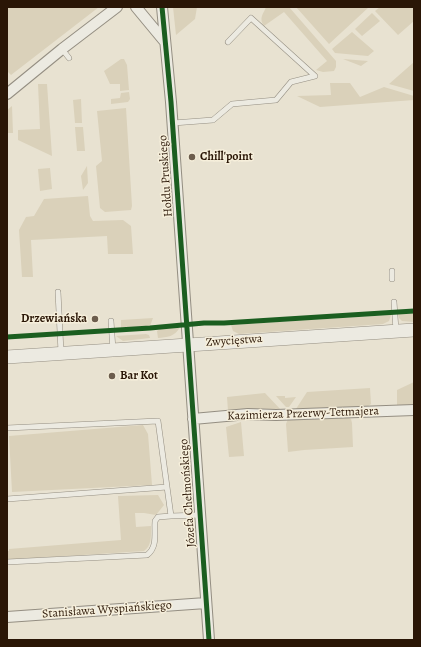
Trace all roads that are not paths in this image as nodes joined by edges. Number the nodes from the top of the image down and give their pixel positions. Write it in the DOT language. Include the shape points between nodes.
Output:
graph roads {
  1 [pos="117,7"];
  2 [pos="136,7"];
  3 [pos="162,7"];
  4 [pos="165,42"];
  5 [pos="228,42"];
  6 [pos="62,49"];
  7 [pos="69,58"];
  8 [pos="7,94"];
  9 [pos="173,123"];
  10 [pos="392,271"];
  11 [pos="392,279"];
  12 [pos="58,292"];
  13 [pos="394,302"];
  14 [pos="112,321"];
  15 [pos="414,330"];
  16 [pos="396,331"];
  17 [pos="188,344"];
  18 [pos="113,350"];
  19 [pos="61,353"];
  20 [pos="7,357"];
  21 [pos="414,410"];
  22 [pos="192,419"];
  23 [pos="7,428"];
  24 [pos="167,487"];
  25 [pos="7,499"];
  26 [pos="200,515"];
  27 [pos="171,516"];
  28 [pos="7,562"];
  29 [pos="206,603"];
  30 [pos="7,617"];
  31 [pos="209,640"];
  1 -- 6 [label="street"];
  2 -- 4 [label="street"];
  3 -- 4 [label="street, Hołdu Pruskiego"];
  4 -- 9 [label="street, Hołdu Pruskiego"];
  5 -- 9 [label="lane" via="251,18 315,76 291,82 276,100 232,104 213,120"];
  6 -- 7 [label="lane"];
  6 -- 8 [label="street"];
  9 -- 17 [label="street, Hołdu Pruskiego"];
  10 -- 11 [label="lane"];
  12 -- 19 [label="lane"];
  13 -- 16 [label="lane"];
  14 -- 18 [label="lane"];
  15 -- 16 [label="street, Zwycięstwa"];
  16 -- 17 [label="street, Zwycięstwa"];
  17 -- 18 [label="street, Zwycięstwa"];
  17 -- 22 [label="street, Józefa Chełmońskiego"];
  18 -- 19 [label="street, Zwycięstwa"];
  19 -- 20 [label="street, Zwycięstwa"];
  21 -- 22 [label="street, Kazimierza Przerwy-Tetmajera" via="248,414"];
  22 -- 26 [label="street, Józefa Chełmońskiego"];
  23 -- 24 [label="lane" via="158,421"];
  24 -- 25 [label="lane"];
  24 -- 27 [label="lane"];
  26 -- 27 [label="lane"];
  26 -- 29 [label="street, Józefa Chełmońskiego"];
  27 -- 28 [label="lane" via="155,521 155,543 147,555"];
  29 -- 30 [label="street, Stanisława Wyspiańskiego"];
  29 -- 31 [label="street, Józefa Chełmońskiego"];
}
